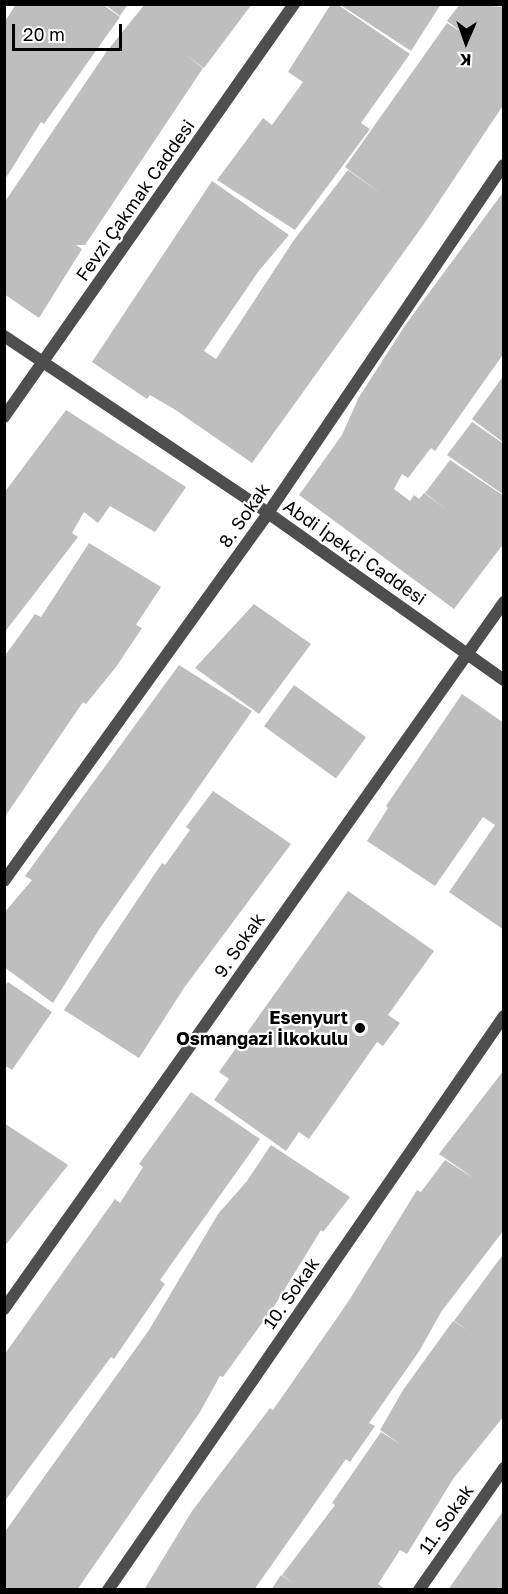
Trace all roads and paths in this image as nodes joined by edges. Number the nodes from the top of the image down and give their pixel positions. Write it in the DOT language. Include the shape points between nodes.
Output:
graph roads {
  1 [pos="294,4"];
  2 [pos="504,165"];
  3 [pos="4,336"];
  4 [pos="43,362"];
  5 [pos="4,417"];
  6 [pos="268,513"];
  7 [pos="504,602"];
  8 [pos="467,654"];
  9 [pos="504,680"];
  10 [pos="4,881"];
  11 [pos="504,1016"];
  12 [pos="4,1309"];
  13 [pos="504,1468"];
  14 [pos="108,1590"];
  15 [pos="419,1590"];
  1 -- 4 [label="street, Fevzi Çakmak Caddesi"];
  2 -- 6 [label="street, 8. Sokak"];
  3 -- 4 [label="street, Abdi İpekçi Caddesi"];
  4 -- 5 [label="street, Fevzi Çakmak Caddesi"];
  4 -- 6 [label="street, Abdi İpekçi Caddesi"];
  6 -- 8 [label="street, Abdi İpekçi Caddesi"];
  6 -- 10 [label="street, 8. Sokak"];
  7 -- 8 [label="street, 9. Sokak"];
  8 -- 9 [label="street, Abdi İpekçi Caddesi"];
  8 -- 12 [label="street, 9. Sokak"];
  11 -- 14 [label="street, 10. Sokak"];
  13 -- 15 [label="street, 11. Sokak"];
}
